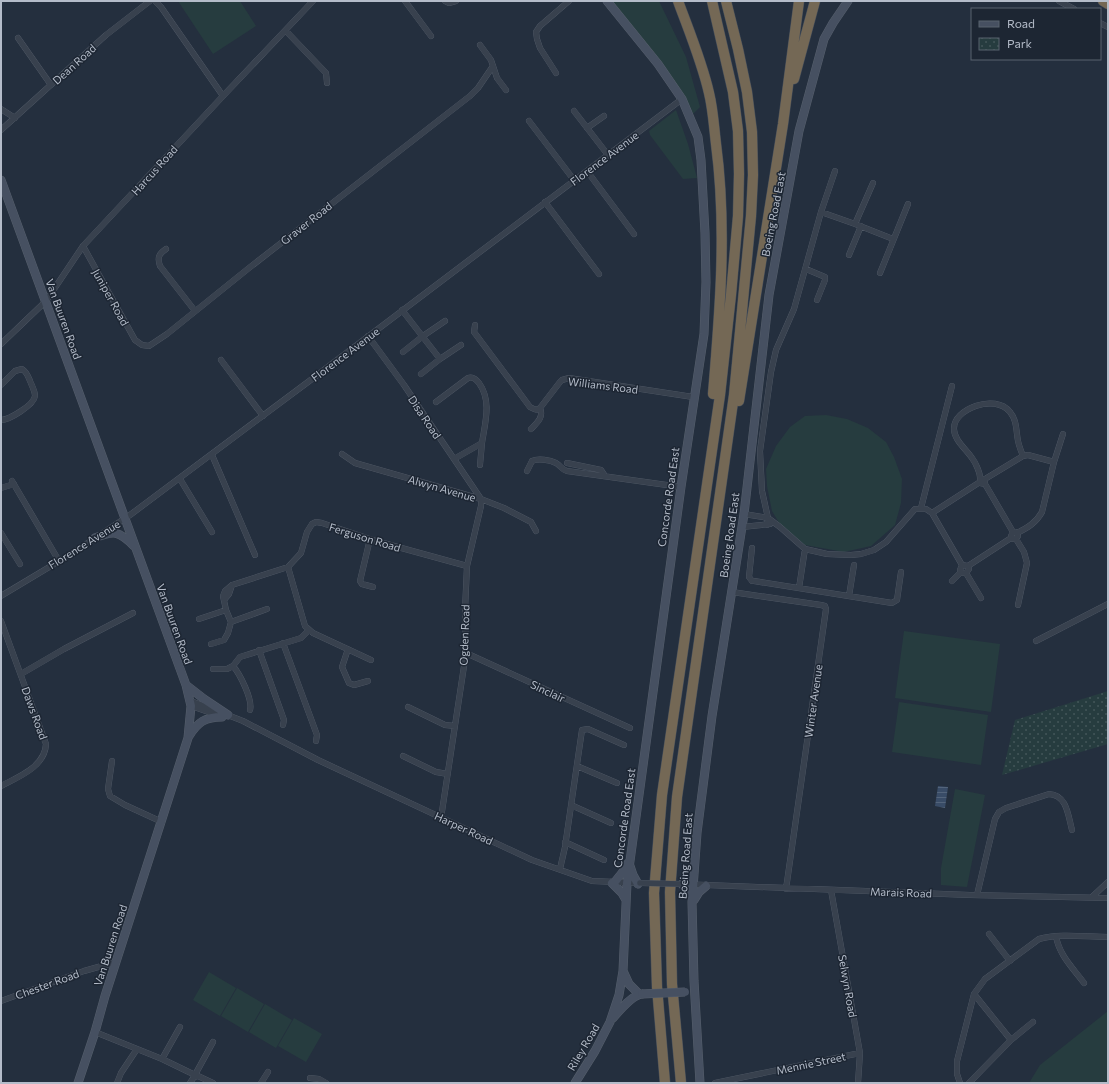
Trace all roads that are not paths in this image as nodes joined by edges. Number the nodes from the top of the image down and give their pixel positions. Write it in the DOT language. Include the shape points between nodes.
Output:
graph roads {
  1 [pos="150,1"];
  2 [pos="154,1"];
  3 [pos="313,1"];
  4 [pos="405,1"];
  5 [pos="445,1"];
  6 [pos="456,1"];
  7 [pos="569,1"];
  8 [pos="607,1"];
  9 [pos="672,1"];
  10 [pos="678,1"];
  11 [pos="712,1"];
  12 [pos="726,1"];
  13 [pos="799,1"];
  14 [pos="814,1"];
  15 [pos="848,1"];
  16 [pos="1059,1"];
  17 [pos="1103,1"];
  18 [pos="1108,4"];
  19 [pos="1072,8"];
  20 [pos="286,31"];
  21 [pos="431,36"];
  22 [pos="18,38"];
  23 [pos="480,44"];
  24 [pos="700,63"];
  25 [pos="493,66"];
  26 [pos="556,73"];
  27 [pos="327,83"];
  28 [pos="51,85"];
  29 [pos="506,90"];
  30 [pos="223,96"];
  31 [pos="682,99"];
  32 [pos="1,109"];
  33 [pos="574,111"];
  34 [pos="604,116"];
  35 [pos="15,118"];
  36 [pos="530,121"];
  37 [pos="783,124"];
  38 [pos="588,128"];
  39 [pos="1,130"];
  40 [pos="608,155"];
  41 [pos="586,171"];
  42 [pos="835,171"];
  43 [pos="1,180"];
  44 [pos="574,180"];
  45 [pos="873,183"];
  46 [pos="545,202"];
  47 [pos="908,204"];
  48 [pos="821,212"];
  49 [pos="855,224"];
  50 [pos="861,226"];
  51 [pos="634,234"];
  52 [pos="893,239"];
  53 [pos="83,246"];
  54 [pos="166,249"];
  55 [pos="849,255"];
  56 [pos="806,268"];
  57 [pos="880,273"];
  58 [pos="598,274"];
  59 [pos="817,300"];
  60 [pos="46,301"];
  61 [pos="402,310"];
  62 [pos="195,311"];
  63 [pos="445,320"];
  64 [pos="474,326"];
  65 [pos="368,336"];
  66 [pos="423,336"];
  67 [pos="1,344"];
  68 [pos="142,345"];
  69 [pos="461,345"];
  70 [pos="403,352"];
  71 [pos="440,359"];
  72 [pos="221,360"];
  73 [pos="421,374"];
  74 [pos="1,385"];
  75 [pos="952,386"];
  76 [pos="693,397"];
  77 [pos="436,402"];
  78 [pos="540,408"];
  79 [pos="262,416"];
  80 [pos="1,420"];
  81 [pos="531,429"];
  82 [pos="1062,434"];
  83 [pos="482,443"];
  84 [pos="342,454"];
  85 [pos="212,455"];
  86 [pos="1023,456"];
  87 [pos="454,459"];
  88 [pos="1054,462"];
  89 [pos="567,463"];
  90 [pos="480,465"];
  91 [pos="527,470"];
  92 [pos="605,476"];
  93 [pos="180,479"];
  94 [pos="983,481"];
  95 [pos="722,485"];
  96 [pos="681,487"];
  97 [pos="1,488"];
  98 [pos="481,499"];
  99 [pos="921,508"];
  100 [pos="932,513"];
  101 [pos="744,514"];
  102 [pos="702,516"];
  103 [pos="125,518"];
  104 [pos="768,518"];
  105 [pos="774,523"];
  106 [pos="768,525"];
  107 [pos="742,527"];
  108 [pos="536,531"];
  109 [pos="1,532"];
  110 [pos="212,532"];
  111 [pos="1014,536"];
  112 [pos="95,538"];
  113 [pos="370,539"];
  114 [pos="136,548"];
  115 [pos="752,548"];
  116 [pos="805,550"];
  117 [pos="255,555"];
  118 [pos="59,561"];
  119 [pos="20,564"];
  120 [pos="854,565"];
  121 [pos="965,565"];
  122 [pos="288,566"];
  123 [pos="467,566"];
  124 [pos="901,572"];
  125 [pos="964,572"];
  126 [pos="952,581"];
  127 [pos="373,587"];
  128 [pos="799,588"];
  129 [pos="732,592"];
  130 [pos="1,596"];
  131 [pos="849,596"];
  132 [pos="981,598"];
  133 [pos="1108,604"];
  134 [pos="1018,605"];
  135 [pos="267,609"];
  136 [pos="226,610"];
  137 [pos="133,614"];
  138 [pos="199,619"];
  139 [pos="1,621"];
  140 [pos="231,622"];
  141 [pos="309,630"];
  142 [pos="1036,641"];
  143 [pos="284,643"];
  144 [pos="212,644"];
  145 [pos="348,649"];
  146 [pos="259,650"];
  147 [pos="466,653"];
  148 [pos="371,660"];
  149 [pos="233,666"];
  150 [pos="213,669"];
  151 [pos="21,674"];
  152 [pos="368,681"];
  153 [pos="186,685"];
  154 [pos="191,704"];
  155 [pos="408,707"];
  156 [pos="250,710"];
  157 [pos="225,716"];
  158 [pos="283,725"];
  159 [pos="455,726"];
  160 [pos="630,728"];
  161 [pos="188,738"];
  162 [pos="316,741"];
  163 [pos="624,745"];
  164 [pos="403,756"];
  165 [pos="112,761"];
  166 [pos="577,766"];
  167 [pos="448,774"];
  168 [pos="617,783"];
  169 [pos="1,786"];
  170 [pos="571,805"];
  171 [pos="441,818"];
  172 [pos="162,822"];
  173 [pos="611,823"];
  174 [pos="1072,830"];
  175 [pos="565,842"];
  176 [pos="604,860"];
  177 [pos="630,861"];
  178 [pos="560,869"];
  179 [pos="694,874"];
  180 [pos="1108,882"];
  181 [pos="613,883"];
  182 [pos="627,883"];
  183 [pos="638,883"];
  184 [pos="682,884"];
  185 [pos="694,885"];
  186 [pos="706,886"];
  187 [pos="786,888"];
  188 [pos="831,890"];
  189 [pos="977,895"];
  190 [pos="1092,897"];
  191 [pos="1108,898"];
  192 [pos="626,900"];
  193 [pos="692,900"];
  194 [pos="989,934"];
  195 [pos="1056,936"];
  196 [pos="1108,937"];
  197 [pos="1010,961"];
  198 [pos="116,962"];
  199 [pos="623,972"];
  200 [pos="694,981"];
  201 [pos="1084,982"];
  202 [pos="686,992"];
  203 [pos="640,994"];
  204 [pos="974,994"];
  205 [pos="1,1001"];
  206 [pos="610,1022"];
  207 [pos="1033,1022"];
  208 [pos="180,1026"];
  209 [pos="95,1032"];
  210 [pos="698,1033"];
  211 [pos="1011,1040"];
  212 [pos="213,1042"];
  213 [pos="137,1049"];
  214 [pos="860,1053"];
  215 [pos="162,1059"];
  216 [pos="268,1072"];
  217 [pos="195,1075"];
  218 [pos="310,1078"];
  219 [pos="78,1083"];
  220 [pos="117,1083"];
  221 [pos="190,1083"];
  222 [pos="212,1083"];
  223 [pos="261,1083"];
  224 [pos="326,1083"];
  225 [pos="574,1083"];
  226 [pos="665,1083"];
  227 [pos="681,1083"];
  228 [pos="700,1083"];
  229 [pos="715,1083"];
  230 [pos="858,1083"];
  231 [pos="960,1083"];
  232 [pos="969,1083"];
  1 -- 28 [label="street, Dean Road" via="106,35"];
  2 -- 30 [label="street"];
  3 -- 20 [label="street, Harcus Road"];
  4 -- 21 [label="street"];
  5 -- 6 [label="street"];
  7 -- 26 [label="street" via="540,26 536,36 540,48"];
  8 -- 31 [label="main road, Concorde Road East" via="658,64"];
  9 -- 24 [label="highway"];
  10 -- 24 [label="highway"];
  11 -- 102 [label="highway" via="733,92 740,174 720,395"];
  12 -- 95 [label="highway" via="747,92 752,132 753,176 752,216"];
  13 -- 37 [label="highway"];
  14 -- 37 [label="highway"];
  15 -- 101 [label="main road, Boeing Road East" via="824,39 799,132 769,295"];
  16 -- 19 [label="street"];
  17 -- 18 [label="highway"];
  20 -- 27 [label="street" via="326,73"];
  20 -- 30 [label="street, Harcus Road"];
  22 -- 28 [label="street"];
  23 -- 25 [label="street"];
  24 -- 102 [label="highway" via="713,118 721,180 722,223 721,307"];
  25 -- 29 [label="street" via="497,78"];
  25 -- 62 [label="street, Graver Road" via="470,96"];
  28 -- 35 [label="street, Dean Road"];
  30 -- 53 [label="street, Harcus Road"];
  31 -- 40 [label="street, Florence Avenue"];
  31 -- 76 [label="main road, Concorde Road East" via="698,137 705,233 704,334"];
  32 -- 35 [label="street"];
  33 -- 38 [label="street"];
  34 -- 38 [label="street"];
  35 -- 39 [label="street, Dean Road"];
  36 -- 44 [label="street"];
  37 -- 95 [label="highway" via="740,395"];
  38 -- 40 [label="street"];
  40 -- 41 [label="street, Florence Avenue"];
  41 -- 44 [label="street, Florence Avenue"];
  41 -- 51 [label="street"];
  42 -- 48 [label="street"];
  43 -- 60 [label="main road, Van Buuren Road"];
  44 -- 46 [label="street, Florence Avenue"];
  45 -- 49 [label="street"];
  46 -- 58 [label="street"];
  46 -- 61 [label="street, Florence Avenue"];
  47 -- 52 [label="street"];
  48 -- 49 [label="street"];
  48 -- 56 [label="street"];
  49 -- 50 [label="street"];
  50 -- 52 [label="street"];
  50 -- 55 [label="street"];
  52 -- 57 [label="street"];
  53 -- 60 [label="street, Harcus Road"];
  53 -- 68 [label="street, Juniper Road" via="135,340"];
  54 -- 62 [label="street" via="160,253 160,266"];
  56 -- 59 [label="street" via="825,276"];
  56 -- 104 [label="street" via="794,309 776,350 769,386 760,451 762,491"];
  60 -- 67 [label="street, Harcus Road"];
  60 -- 103 [label="main road, Van Buuren Road"];
  61 -- 65 [label="street, Florence Avenue"];
  61 -- 66 [label="street"];
  62 -- 68 [label="street, Graver Road" via="151,345"];
  63 -- 66 [label="street"];
  64 -- 78 [label="street" via="474,332 530,407 536,410"];
  65 -- 79 [label="street, Florence Avenue"];
  65 -- 87 [label="street, Disa Road"];
  66 -- 70 [label="street"];
  66 -- 71 [label="street"];
  69 -- 71 [label="street"];
  71 -- 73 [label="street"];
  72 -- 79 [label="street"];
  74 -- 80 [label="street" via="15,371 22,369 26,372 35,398 10,418"];
  75 -- 99 [label="street"];
  76 -- 78 [label="street, Williams Road" via="569,378 560,382"];
  76 -- 96 [label="main road, Concorde Road East"];
  77 -- 83 [label="street" via="468,378 474,378 482,387 486,398 487,410"];
  78 -- 81 [label="street, Williams Road" via="540,419"];
  79 -- 85 [label="street, Florence Avenue"];
  82 -- 88 [label="street"];
  83 -- 87 [label="street"];
  83 -- 90 [label="street"];
  84 -- 98 [label="street, Alwyn Avenue" via="355,463"];
  85 -- 93 [label="street, Florence Avenue"];
  85 -- 117 [label="street"];
  86 -- 88 [label="street"];
  86 -- 94 [label="street"];
  86 -- 94 [label="street" via="1016,424 1010,412 1005,407 989,402 974,406 956,420 954,430"];
  87 -- 98 [label="street, Disa Road"];
  88 -- 111 [label="street" via="1039,516 1029,527"];
  89 -- 92 [label="street" via="601,470"];
  91 -- 92 [label="street" via="532,461 540,459 557,463 567,471"];
  92 -- 96 [label="street"];
  93 -- 103 [label="street, Florence Avenue"];
  93 -- 110 [label="street"];
  94 -- 100 [label="street"];
  94 -- 111 [label="street"];
  95 -- 227 [label="highway" via="677,797 670,892 672,984"];
  96 -- 177 [label="main road, Concorde Road East"];
  97 -- 118 [label="street" via="13,482"];
  98 -- 108 [label="street, Alwyn Avenue" via="531,522"];
  98 -- 123 [label="street, Ogden Road"];
  99 -- 100 [label="street"];
  99 -- 116 [label="street" via="915,509 886,542 874,550 851,555"];
  100 -- 121 [label="street"];
  101 -- 104 [label="street"];
  101 -- 107 [label="main road, Boeing Road East"];
  102 -- 226 [label="highway" via="662,795 654,893 657,987"];
  103 -- 112 [label="street, Florence Avenue"];
  103 -- 114 [label="main road, Van Buuren Road"];
  104 -- 105 [label="street"];
  104 -- 106 [label="street"];
  105 -- 106 [label="street"];
  105 -- 116 [label="street"];
  106 -- 107 [label="street"];
  107 -- 129 [label="main road, Boeing Road East"];
  109 -- 119 [label="street"];
  111 -- 121 [label="street"];
  111 -- 134 [label="street" via="1024,552 1027,563"];
  112 -- 114 [label="main road" via="116,533 124,536"];
  112 -- 118 [label="street, Florence Avenue"];
  113 -- 122 [label="street, Ferguson Road" via="322,523 314,523 306,532 301,553"];
  113 -- 123 [label="street, Ferguson Road"];
  113 -- 127 [label="street" via="360,581"];
  114 -- 153 [label="main road, Van Buuren Road"];
  115 -- 128 [label="street" via="749,576 752,581"];
  116 -- 128 [label="street"];
  118 -- 130 [label="street, Florence Avenue"];
  120 -- 131 [label="street"];
  121 -- 125 [label="street" via="960,568"];
  122 -- 136 [label="street, Ferguson Road" via="232,585 224,593"];
  122 -- 141 [label="street"];
  123 -- 147 [label="street, Ogden Road"];
  124 -- 131 [label="street" via="895,602"];
  125 -- 126 [label="street"];
  125 -- 132 [label="street"];
  128 -- 131 [label="street"];
  129 -- 179 [label="main road, Boeing Road East" via="701,793"];
  129 -- 187 [label="street, Winter Avenue" via="821,605 826,609"];
  133 -- 142 [label="street"];
  135 -- 140 [label="street"];
  136 -- 138 [label="street"];
  136 -- 140 [label="street"];
  137 -- 151 [label="street"];
  139 -- 151 [label="street, Daws Road"];
  140 -- 144 [label="street" via="226,638"];
  141 -- 143 [label="street" via="302,638"];
  141 -- 145 [label="street"];
  143 -- 146 [label="street"];
  143 -- 162 [label="street" via="317,735"];
  145 -- 148 [label="street"];
  145 -- 152 [label="street" via="342,667 348,683 354,685"];
  146 -- 149 [label="street" via="240,657"];
  146 -- 158 [label="street" via="284,720"];
  147 -- 159 [label="street, Ogden Road"];
  147 -- 160 [label="street, Sinclair"];
  149 -- 150 [label="street" via="227,669"];
  149 -- 156 [label="street" via="240,675 251,705"];
  151 -- 169 [label="street, Daws Road" via="46,742 46,750 34,766"];
  153 -- 154 [label="main road, Van Buuren Road"];
  153 -- 157 [label="main road"];
  154 -- 157 [label="street, Harper Road"];
  154 -- 161 [label="main road, Van Buuren Road"];
  155 -- 159 [label="street"];
  157 -- 161 [label="main road" via="210,717 202,721"];
  157 -- 171 [label="street, Harper Road"];
  159 -- 167 [label="street, Ogden Road"];
  161 -- 172 [label="main road, Van Buuren Road"];
  163 -- 166 [label="street" via="584,729"];
  164 -- 167 [label="street" via="436,772"];
  165 -- 172 [label="street" via="108,789 110,796"];
  166 -- 168 [label="street"];
  166 -- 170 [label="street"];
  167 -- 171 [label="street, Ogden Road"];
  170 -- 173 [label="street"];
  170 -- 175 [label="street"];
  171 -- 178 [label="street, Harper Road" via="532,860"];
  172 -- 198 [label="main road, Van Buuren Road"];
  174 -- 189 [label="street" via="1064,802 1056,795 1049,794 1003,810 995,819"];
  175 -- 176 [label="street"];
  175 -- 178 [label="street"];
  177 -- 181 [label="main road"];
  177 -- 182 [label="main road, Concorde Road East"];
  177 -- 183 [label="main road"];
  178 -- 181 [label="street, Harper Road" via="592,881"];
  179 -- 184 [label="main road"];
  179 -- 185 [label="main road, Boeing Road East"];
  180 -- 190 [label="street"];
  181 -- 182 [label="street, Harper Road"];
  181 -- 192 [label="main road"];
  182 -- 183 [label="street, Harper Road"];
  182 -- 192 [label="main road, Concorde Road East"];
  183 -- 184 [label="street, Harper Road, bridge"];
  183 -- 192 [label="main road"];
  184 -- 185 [label="street, Harper Road"];
  184 -- 193 [label="main road"];
  185 -- 186 [label="street, Marais Road"];
  185 -- 193 [label="main road, Boeing Road East"];
  186 -- 187 [label="street, Marais Road"];
  186 -- 193 [label="main road"];
  187 -- 188 [label="street, Marais Road"];
  188 -- 189 [label="street, Marais Road"];
  188 -- 214 [label="street, Selwyn Road"];
  189 -- 190 [label="street, Marais Road"];
  190 -- 191 [label="street, Marais Road"];
  192 -- 199 [label="main road, Concorde Road East"];
  193 -- 200 [label="main road, Boeing Road East"];
  194 -- 197 [label="street"];
  195 -- 196 [label="street"];
  195 -- 197 [label="street" via="1038,939"];
  195 -- 201 [label="street" via="1060,952"];
  197 -- 204 [label="street" via="985,979"];
  198 -- 205 [label="street, Chester Road"];
  198 -- 209 [label="main road, Van Buuren Road"];
  199 -- 203 [label="main road" via="629,984"];
  199 -- 206 [label="main road, Concorde Road East"];
  200 -- 202 [label="main road"];
  200 -- 210 [label="main road, Boeing Road East"];
  202 -- 203 [label="main road, bridge"];
  202 -- 210 [label="main road" via="692,999"];
  203 -- 206 [label="main road" via="623,1006"];
  204 -- 211 [label="street"];
  204 -- 231 [label="street" via="957,1061"];
  206 -- 225 [label="main road, Riley Road"];
  207 -- 211 [label="street"];
  208 -- 215 [label="street"];
  209 -- 213 [label="street"];
  209 -- 219 [label="main road, Van Buuren Road"];
  210 -- 228 [label="main road, Boeing Road East"];
  211 -- 232 [label="street"];
  212 -- 217 [label="street"];
  213 -- 215 [label="street"];
  213 -- 220 [label="street"];
  214 -- 229 [label="street, Mennie Street"];
  214 -- 230 [label="street, Selwyn Road"];
  215 -- 217 [label="street"];
  216 -- 223 [label="street"];
  217 -- 221 [label="street"];
  217 -- 222 [label="street"];
  218 -- 224 [label="street"];
}
